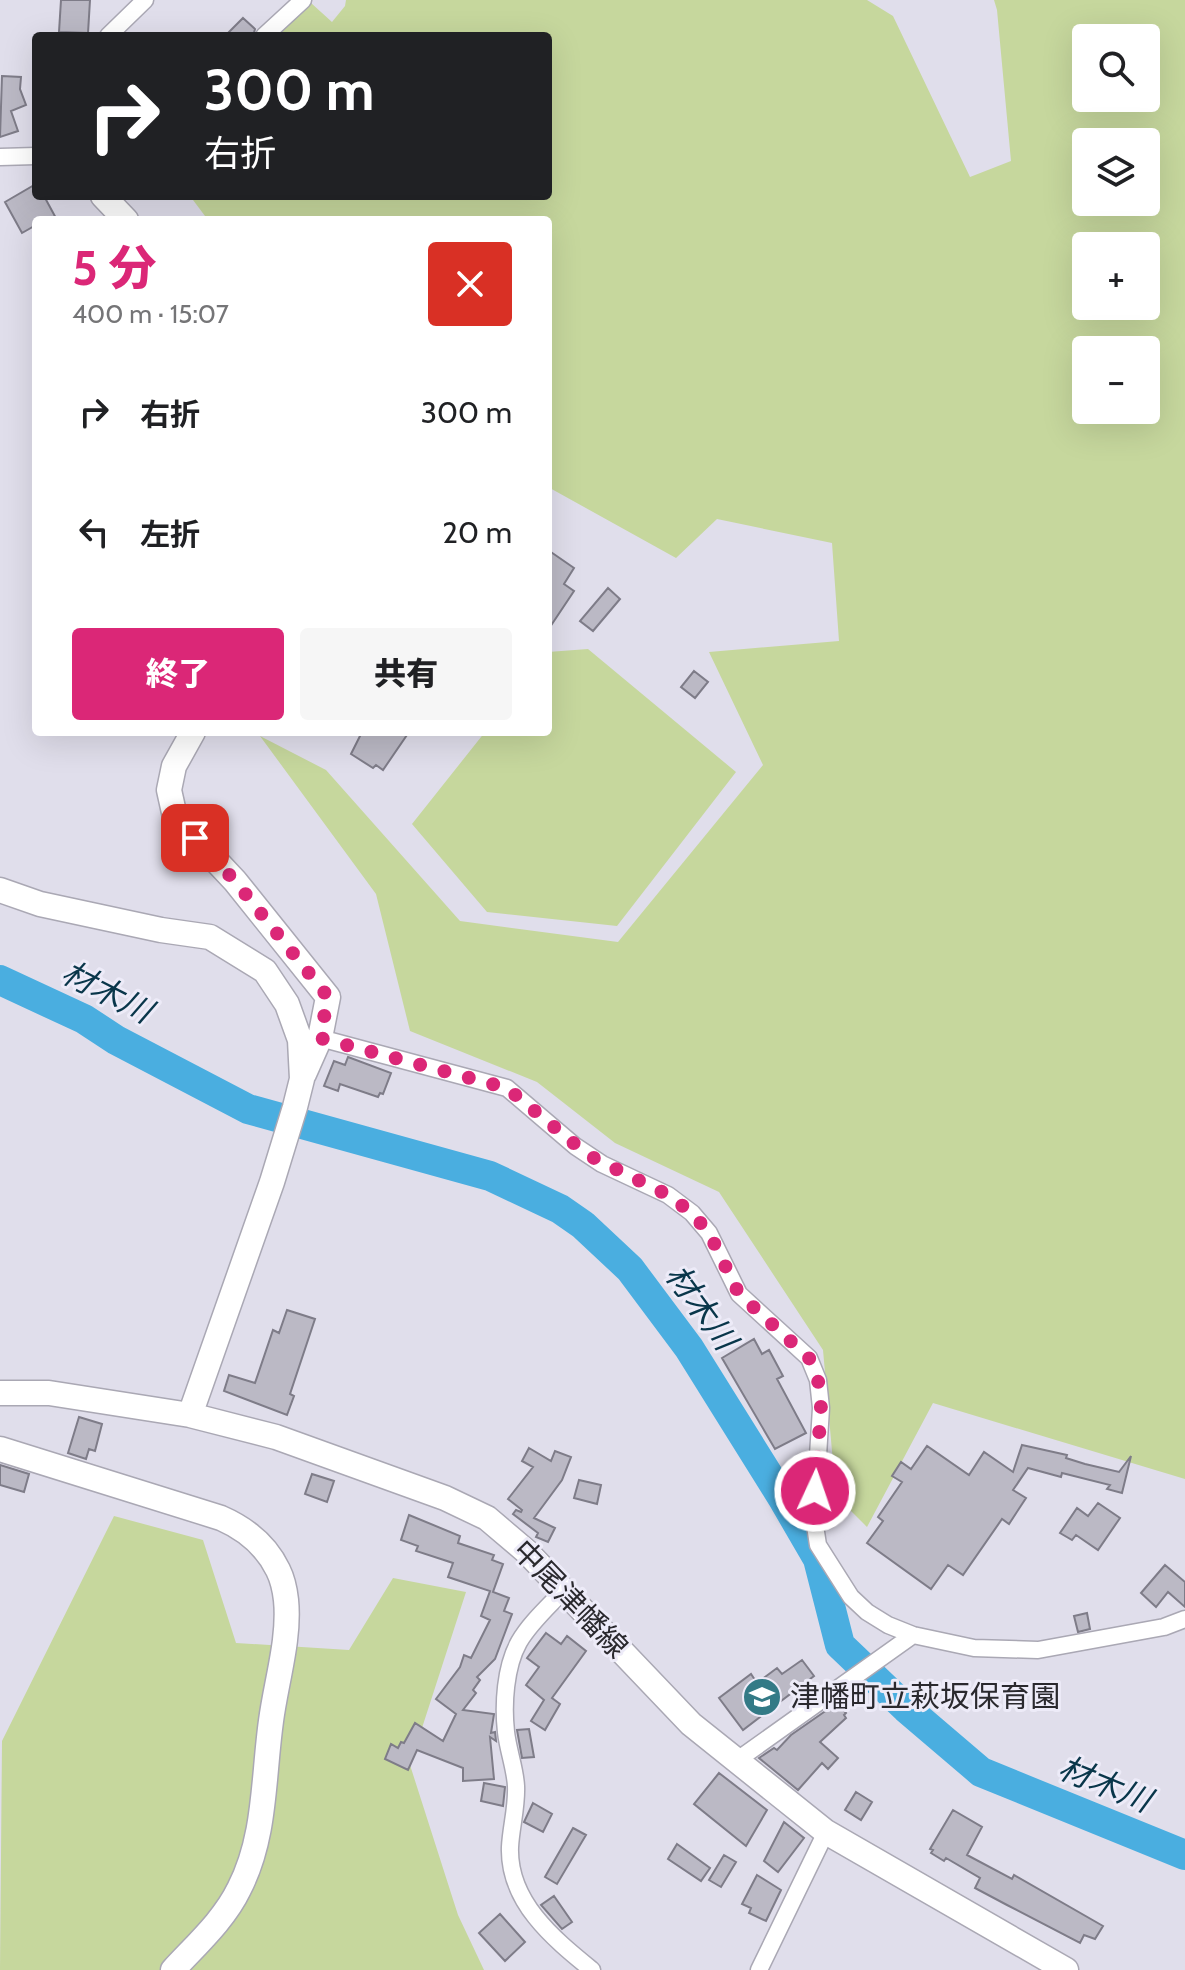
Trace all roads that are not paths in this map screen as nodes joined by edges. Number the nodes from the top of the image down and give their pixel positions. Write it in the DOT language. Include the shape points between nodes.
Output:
graph roads {
  1 [pos="145,0"];
  2 [pos="303,0"];
  3 [pos="112,32"];
  4 [pos="268,32"];
  5 [pos="32,156"];
  6 [pos="0,157"];
  7 [pos="107,200"];
  8 [pos="122,216"];
  9 [pos="191,736"];
  10 [pos="0,890"];
  11 [pos="320,1038"];
  12 [pos="302,1079"];
  13 [pos="0,1393"];
  14 [pos="190,1415"];
  15 [pos="0,1449"];
  16 [pos="563,1591"];
  17 [pos="1185,1619"];
  18 [pos="913,1635"];
  19 [pos="736,1761"];
  20 [pos="826,1832"];
  21 [pos="173,1970"];
  22 [pos="592,1970"];
  23 [pos="759,1970"];
  24 [pos="1066,1970"];
  1 -- 3 [label="street"];
  2 -- 4 [label="street"];
  5 -- 6 [label="street"];
  7 -- 8 [label="street"];
  9 -- 11 [label="street" via="174,766 169,790 175,817 235,881 328,997"];
  10 -- 12 [label="street" via="40,904 210,937 265,971 287,1004 300,1040"];
  11 -- 12 [label="street"];
  11 -- 18 [label="street" via="507,1088 584,1152 692,1213 709,1233 739,1294 809,1358 818,1380 818,1545 851,1597 888,1625"];
  12 -- 14 [label="street" via="272,1182"];
  13 -- 14 [label="street, 中尾津幡線" via="49,1393"];
  14 -- 16 [label="street, 中尾津幡線" via="276,1437 473,1511 527,1552"];
  15 -- 21 [label="street" via="221,1518 263,1547 279,1571 285,1626 261,1822 240,1889"];
  16 -- 19 [label="street, 中尾津幡線" via="691,1724"];
  16 -- 22 [label="street" via="532,1624 510,1663 506,1730 516,1790 510,1849 520,1892 534,1917"];
  17 -- 18 [label="street" via="1038,1650 974,1648"];
  18 -- 19 [label="street"];
  19 -- 20 [label="street, 中尾津幡線"];
  20 -- 23 [label="street"];
  20 -- 24 [label="street, 中尾津幡線"];
}
